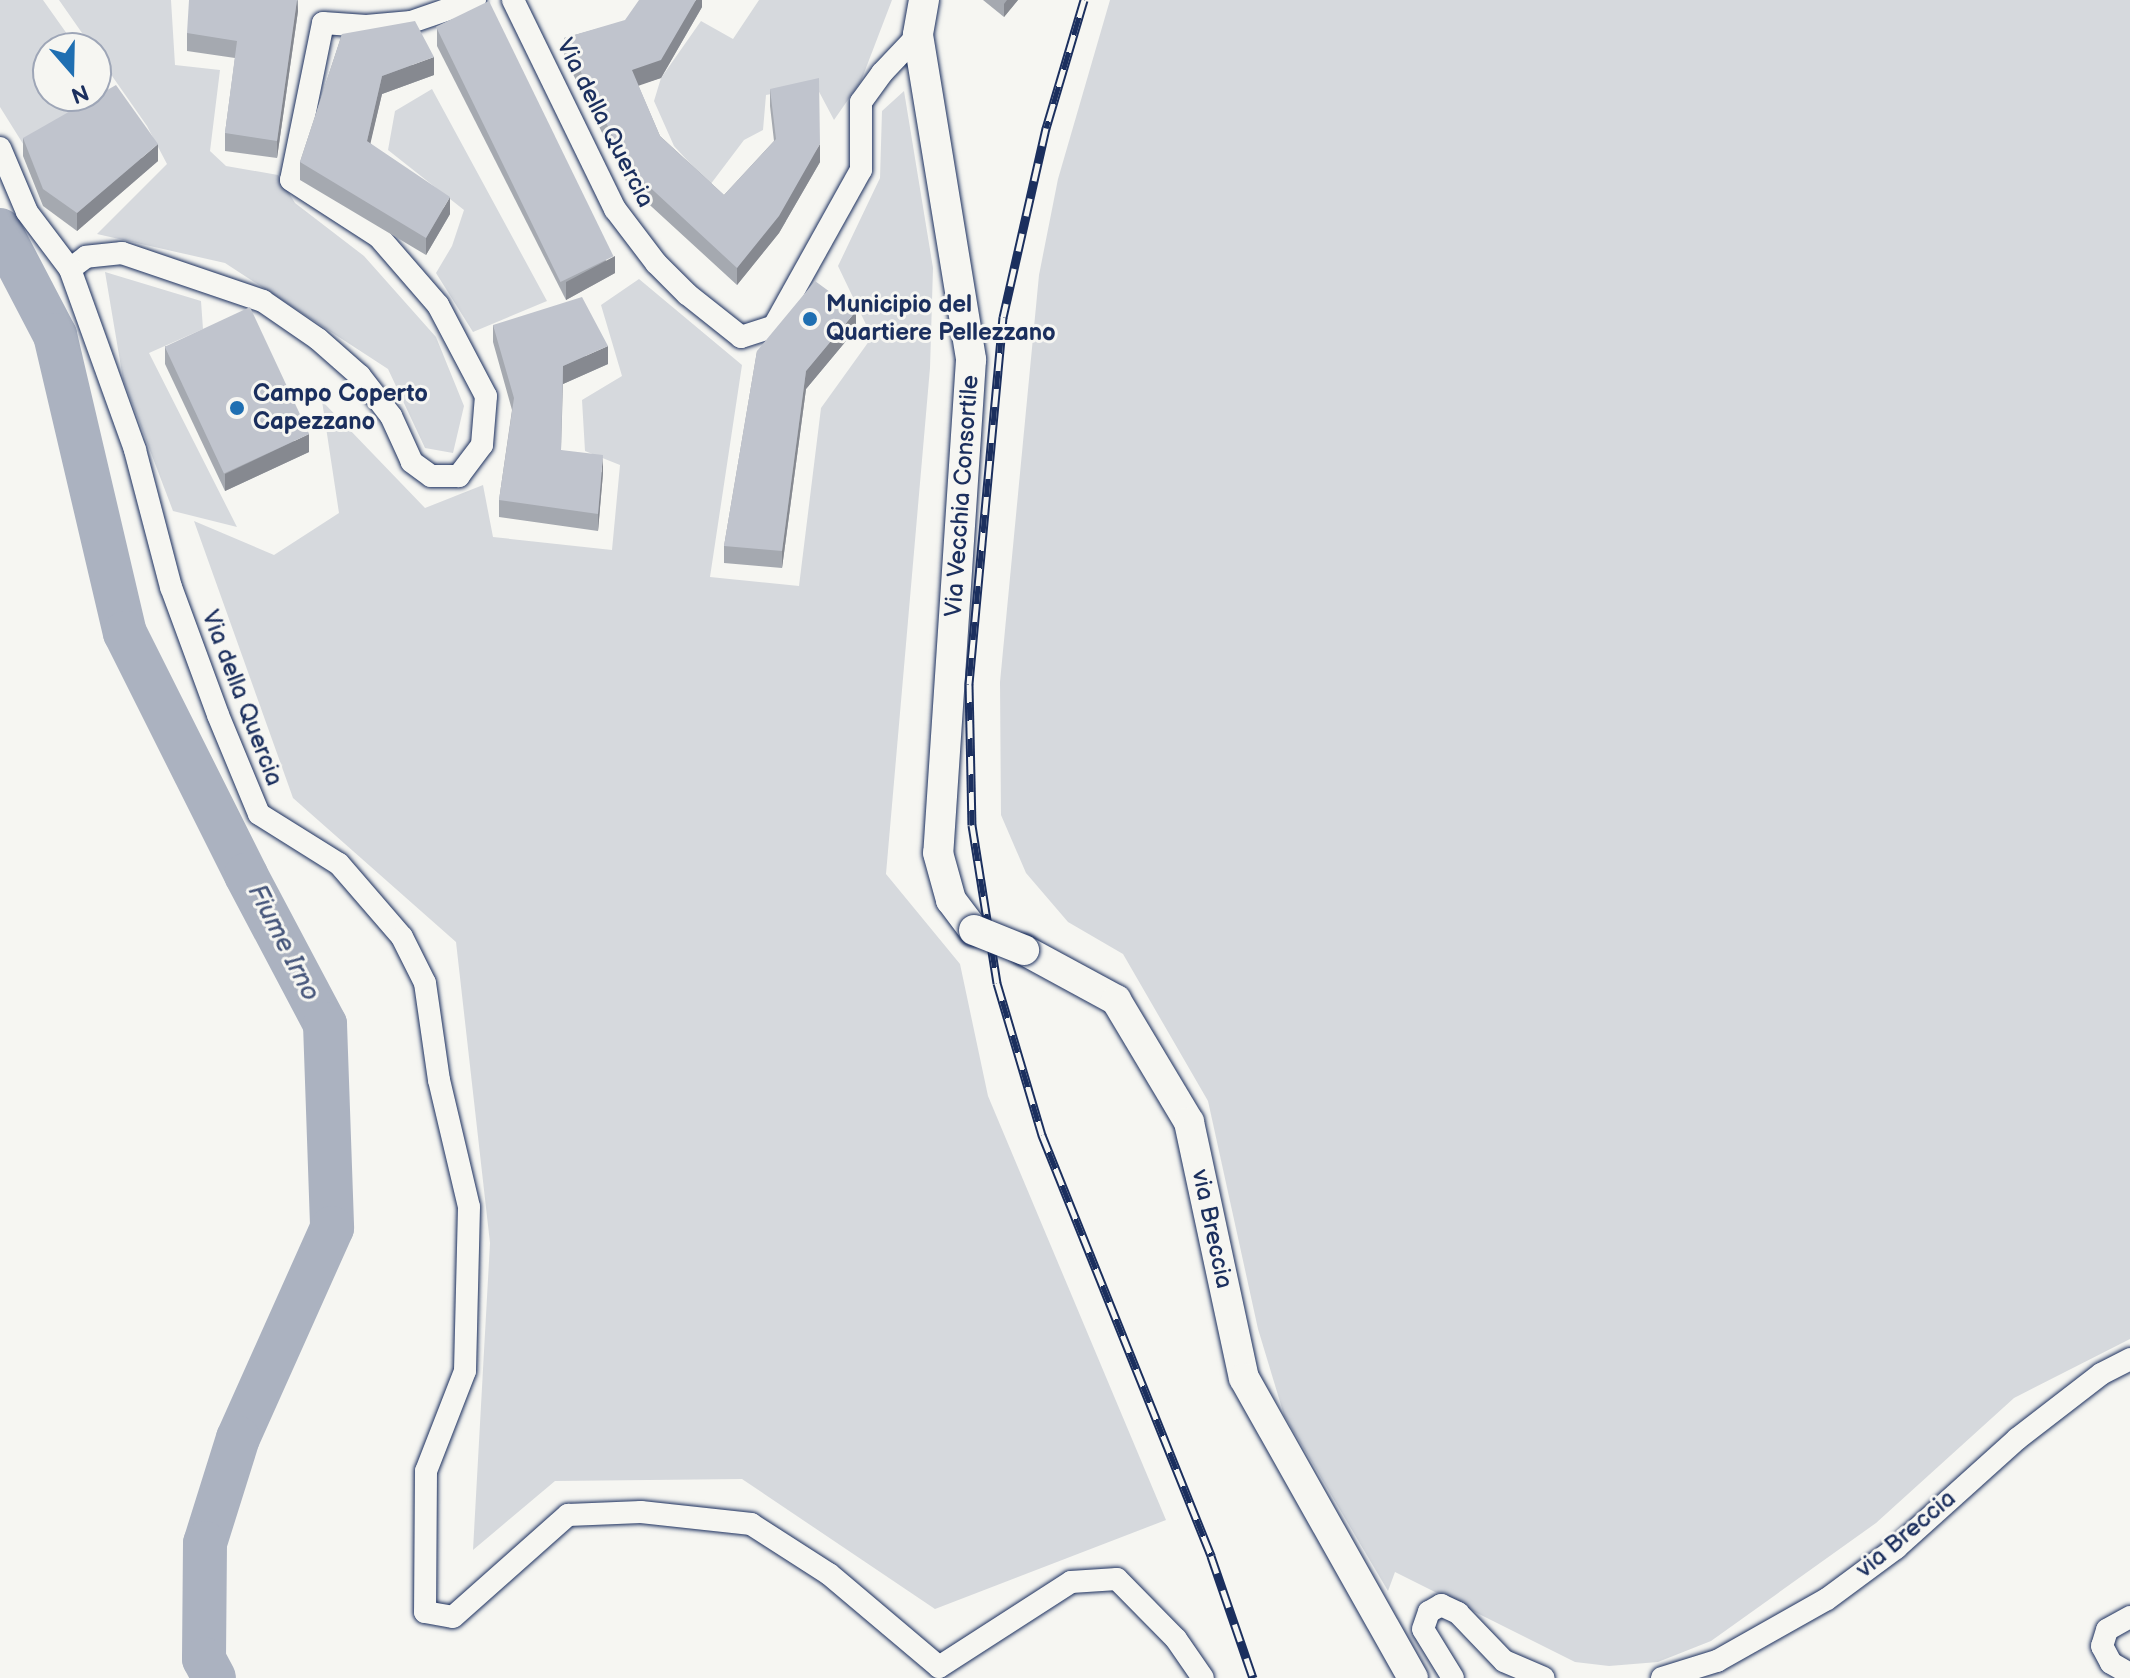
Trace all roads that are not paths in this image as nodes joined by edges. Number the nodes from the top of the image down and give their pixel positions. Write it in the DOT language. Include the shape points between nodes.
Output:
graph roads {
  1 [pos="475,0"];
  2 [pos="513,0"];
  3 [pos="924,0"];
  4 [pos="918,35"];
  5 [pos="0,148"];
  6 [pos="70,269"];
  7 [pos="938,853"];
  8 [pos="2130,1359"];
  9 [pos="2130,1617"];
  10 [pos="2130,1674"];
  11 [pos="1410,1676"];
  12 [pos="1203,1678"];
  13 [pos="1453,1678"];
  14 [pos="1544,1678"];
  15 [pos="1662,1678"];
  1 -- 6 [label="street" via="411,22 323,23 291,180 379,237 438,305 486,396 482,445 459,476 431,476 412,462 391,416 360,376 263,301 122,253 86,257"];
  2 -- 4 [label="street, Via della Quercia" via="615,209 656,263 741,337 774,326 861,170 861,102"];
  3 -- 4 [label="street, Via Vecchia Consortile"];
  4 -- 7 [label="street, Via Vecchia Consortile" via="971,360"];
  5 -- 6 [label="street" via="27,212"];
  6 -- 12 [label="street, Via della Quercia" via="135,450 171,587 259,814 339,864 402,937 425,983 439,1080 469,1207 465,1371 426,1471 425,1612 453,1617 568,1515 641,1512 751,1524 829,1574 939,1667 1071,1582 1117,1579 1176,1639"];
  7 -- 11 [label="street, via Breccia, bridge" via="951,900 974,930 1024,950 1116,1000 1189,1122 1244,1378"];
  8 -- 15 [label="street, via Breccia" via="2101,1374 2017,1439 1896,1548 1827,1599 1717,1661"];
  9 -- 10 [label="street" via="2107,1630 2102,1646 2111,1663"];
  13 -- 14 [label="street" via="1423,1629 1429,1612 1441,1605 1458,1613 1504,1661"];
}
